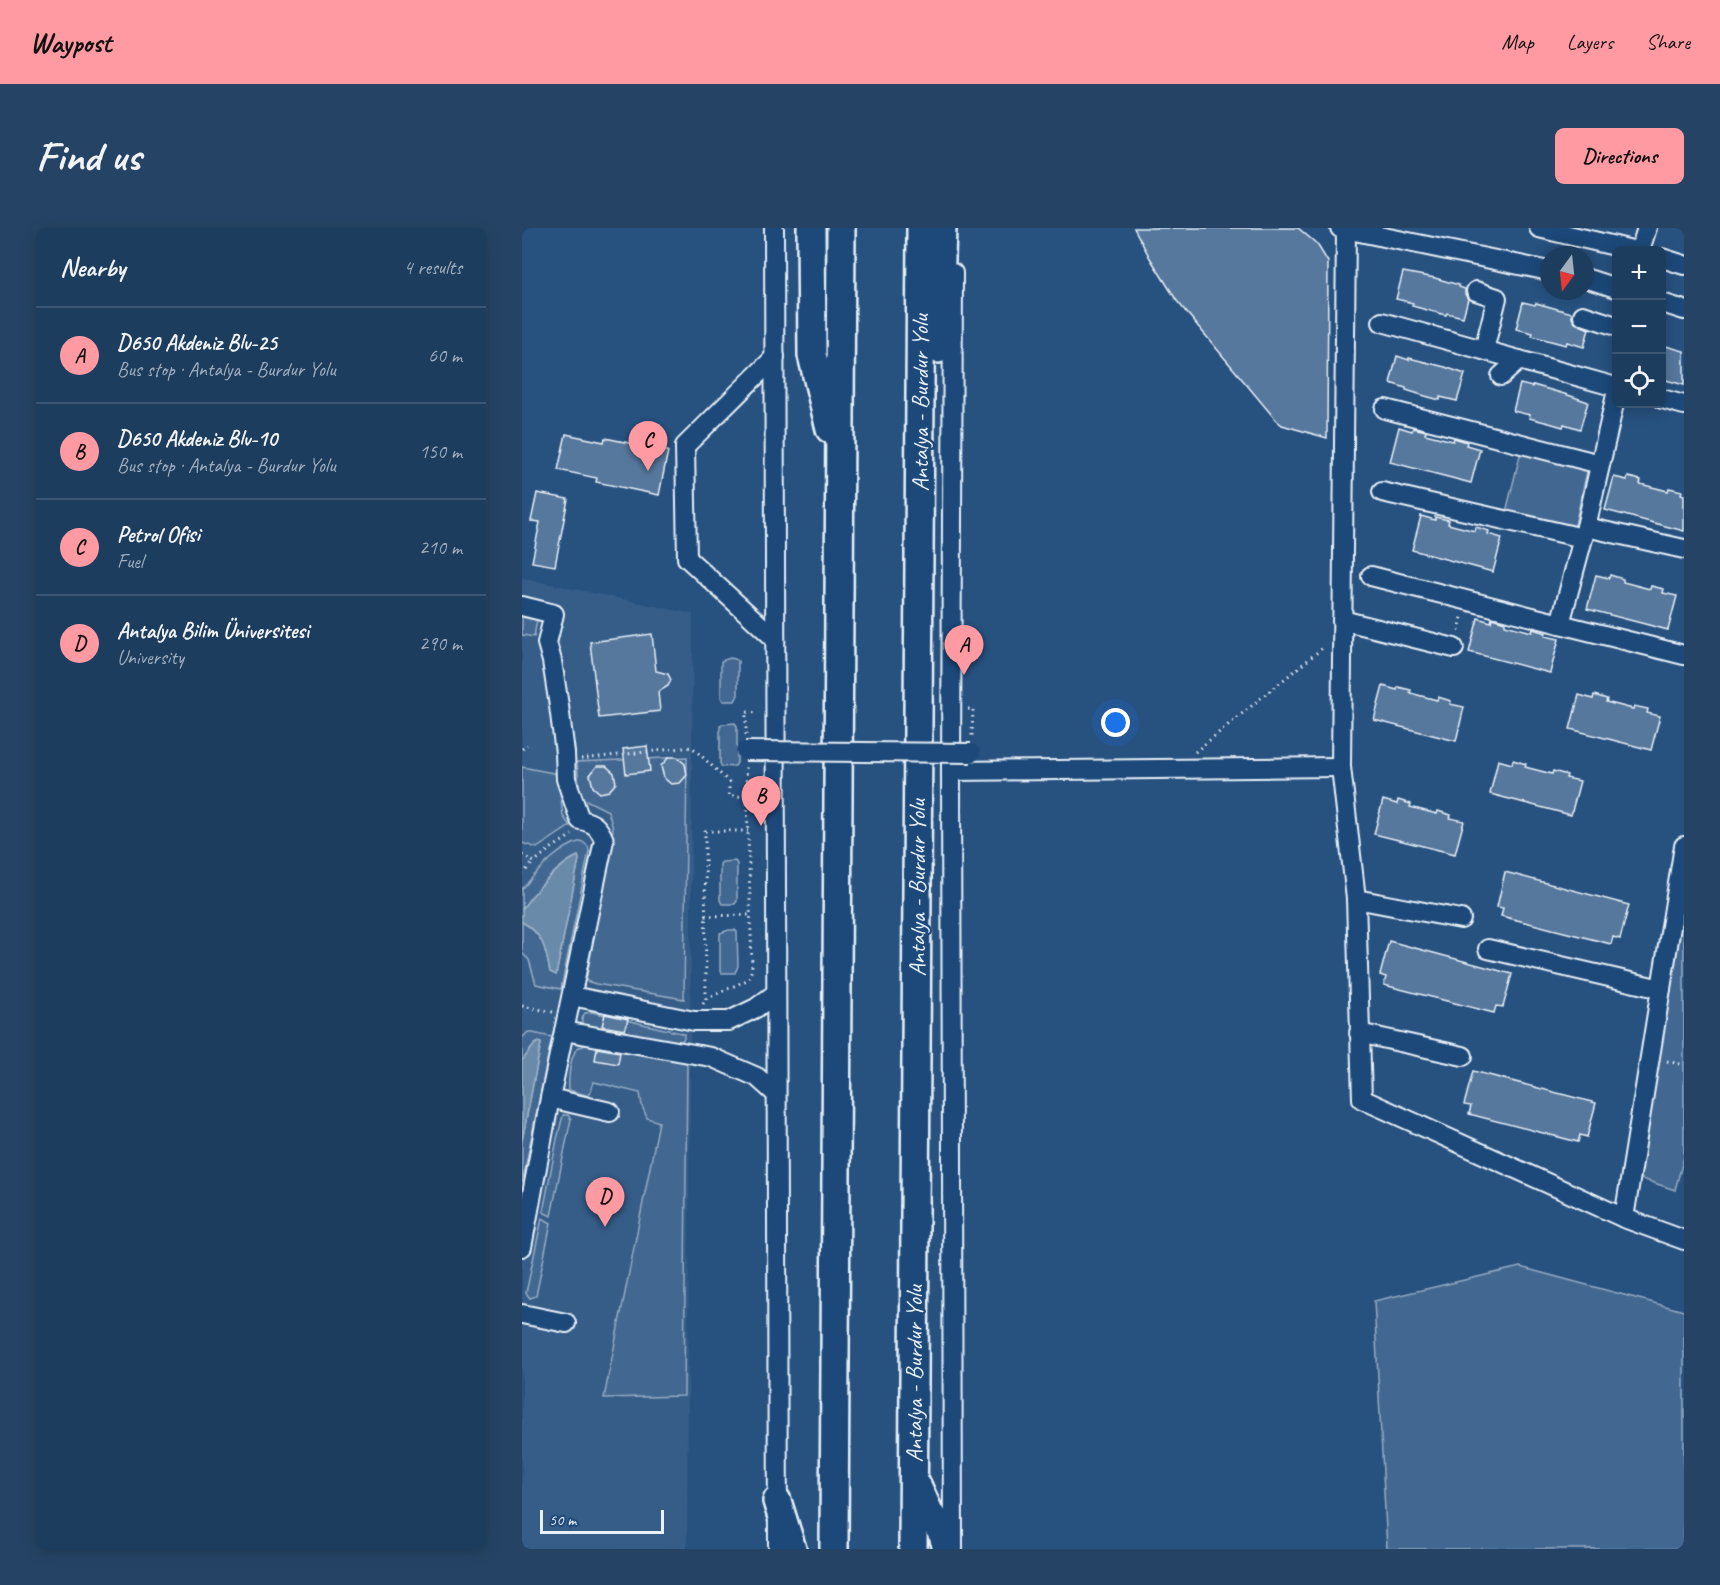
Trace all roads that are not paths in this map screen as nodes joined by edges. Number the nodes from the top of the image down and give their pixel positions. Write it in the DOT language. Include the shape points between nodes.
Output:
graph roads {
  1 [pos="774,228"];
  2 [pos="811,228"];
  3 [pos="841,228"];
  4 [pos="921,228"];
  5 [pos="942,228"];
  6 [pos="953,228"];
  7 [pos="1539,228"];
  8 [pos="1647,228"];
  9 [pos="1343,229"];
  10 [pos="1368,231"];
  11 [pos="1615,246"];
  12 [pos="1641,246"];
  13 [pos="1666,259"];
  14 [pos="1684,265"];
  15 [pos="1540,269"];
  16 [pos="1594,281"];
  17 [pos="1612,286"];
  18 [pos="1476,291"];
  19 [pos="1666,304"];
  20 [pos="1684,310"];
  21 [pos="1583,315"];
  22 [pos="1382,322"];
  23 [pos="1612,324"];
  24 [pos="1484,350"];
  25 [pos="775,357"];
  26 [pos="1519,360"];
  27 [pos="1501,376"];
  28 [pos="1612,383"];
  29 [pos="1666,400"];
  30 [pos="1612,404"];
  31 [pos="1684,405"];
  32 [pos="1385,409"];
  33 [pos="1600,464"];
  34 [pos="840,466"];
  35 [pos="1382,492"];
  36 [pos="1584,533"];
  37 [pos="1684,549"];
  38 [pos="1371,576"];
  39 [pos="522,606"];
  40 [pos="1560,624"];
  41 [pos="1342,625"];
  42 [pos="775,639"];
  43 [pos="1454,648"];
  44 [pos="1684,655"];
  45 [pos="918,688"];
  46 [pos="745,751"];
  47 [pos="971,753"];
  48 [pos="1341,767"];
  49 [pos="951,771"];
  50 [pos="1684,846"];
  51 [pos="1356,898"];
  52 [pos="1461,919"];
  53 [pos="1488,949"];
  54 [pos="1661,989"];
  55 [pos="776,993"];
  56 [pos="572,996"];
  57 [pos="566,1023"];
  58 [pos="1359,1033"];
  59 [pos="1463,1056"];
  60 [pos="777,1094"];
  61 [pos="550,1098"];
  62 [pos="610,1112"];
  63 [pos="1624,1218"];
  64 [pos="1683,1235"];
  65 [pos="522,1247"];
  66 [pos="522,1314"];
  67 [pos="566,1323"];
  68 [pos="914,1476"];
  69 [pos="777,1501"];
  70 [pos="778,1549"];
  71 [pos="792,1549"];
  72 [pos="834,1549"];
  73 [pos="913,1549"];
  74 [pos="947,1549"];
  75 [pos="953,1549"];
  1 -- 25 [label="street"];
  2 -- 34 [label="highway" via="812,355"];
  3 -- 34 [label="highway"];
  4 -- 45 [label="highway, Antalya - Burdur Yolu"];
  5 -- 45 [label="highway" via="930,610"];
  6 -- 49 [label="street"];
  7 -- 11 [label="street"];
  8 -- 12 [label="street"];
  9 -- 10 [label="street"];
  9 -- 41 [label="street"];
  10 -- 15 [label="street"];
  13 -- 14 [label="street"];
  16 -- 17 [label="street"];
  18 -- 24 [label="street" via="1497,298"];
  19 -- 20 [label="street"];
  21 -- 23 [label="street"];
  22 -- 24 [label="street"];
  24 -- 26 [label="street"];
  25 -- 42 [label="street"];
  25 -- 42 [label="street" via="685,446 687,558"];
  26 -- 27 [label="street"];
  26 -- 28 [label="street"];
  29 -- 31 [label="street"];
  30 -- 33 [label="street"];
  32 -- 33 [label="street"];
  33 -- 36 [label="street"];
  34 -- 72 [label="highway"];
  35 -- 36 [label="street"];
  36 -- 37 [label="street"];
  36 -- 40 [label="street"];
  38 -- 40 [label="street"];
  39 -- 56 [label="street" via="554,614 547,643 559,706 566,780 580,820 601,831 604,840"];
  40 -- 44 [label="street"];
  41 -- 43 [label="street"];
  41 -- 48 [label="street"];
  42 -- 55 [label="street"];
  45 -- 68 [label="highway, Antalya - Burdur Yolu"];
  46 -- 47 [label="street, bridge"];
  48 -- 49 [label="street"];
  48 -- 51 [label="street"];
  49 -- 75 [label="street"];
  50 -- 54 [label="street"];
  51 -- 52 [label="street"];
  51 -- 58 [label="street"];
  53 -- 54 [label="street"];
  54 -- 63 [label="street"];
  55 -- 56 [label="street" via="729,1021 694,1022"];
  55 -- 60 [label="street"];
  56 -- 57 [label="street"];
  57 -- 60 [label="street" via="711,1057 757,1077"];
  57 -- 61 [label="street"];
  58 -- 59 [label="street"];
  58 -- 63 [label="street" via="1362,1099"];
  60 -- 69 [label="street"];
  61 -- 62 [label="street"];
  61 -- 65 [label="street"];
  63 -- 64 [label="street"];
  66 -- 67 [label="street"];
  68 -- 73 [label="highway, Antalya - Burdur Yolu"];
  68 -- 74 [label="highway"];
  69 -- 70 [label="street"];
  69 -- 71 [label="highway"];
}
